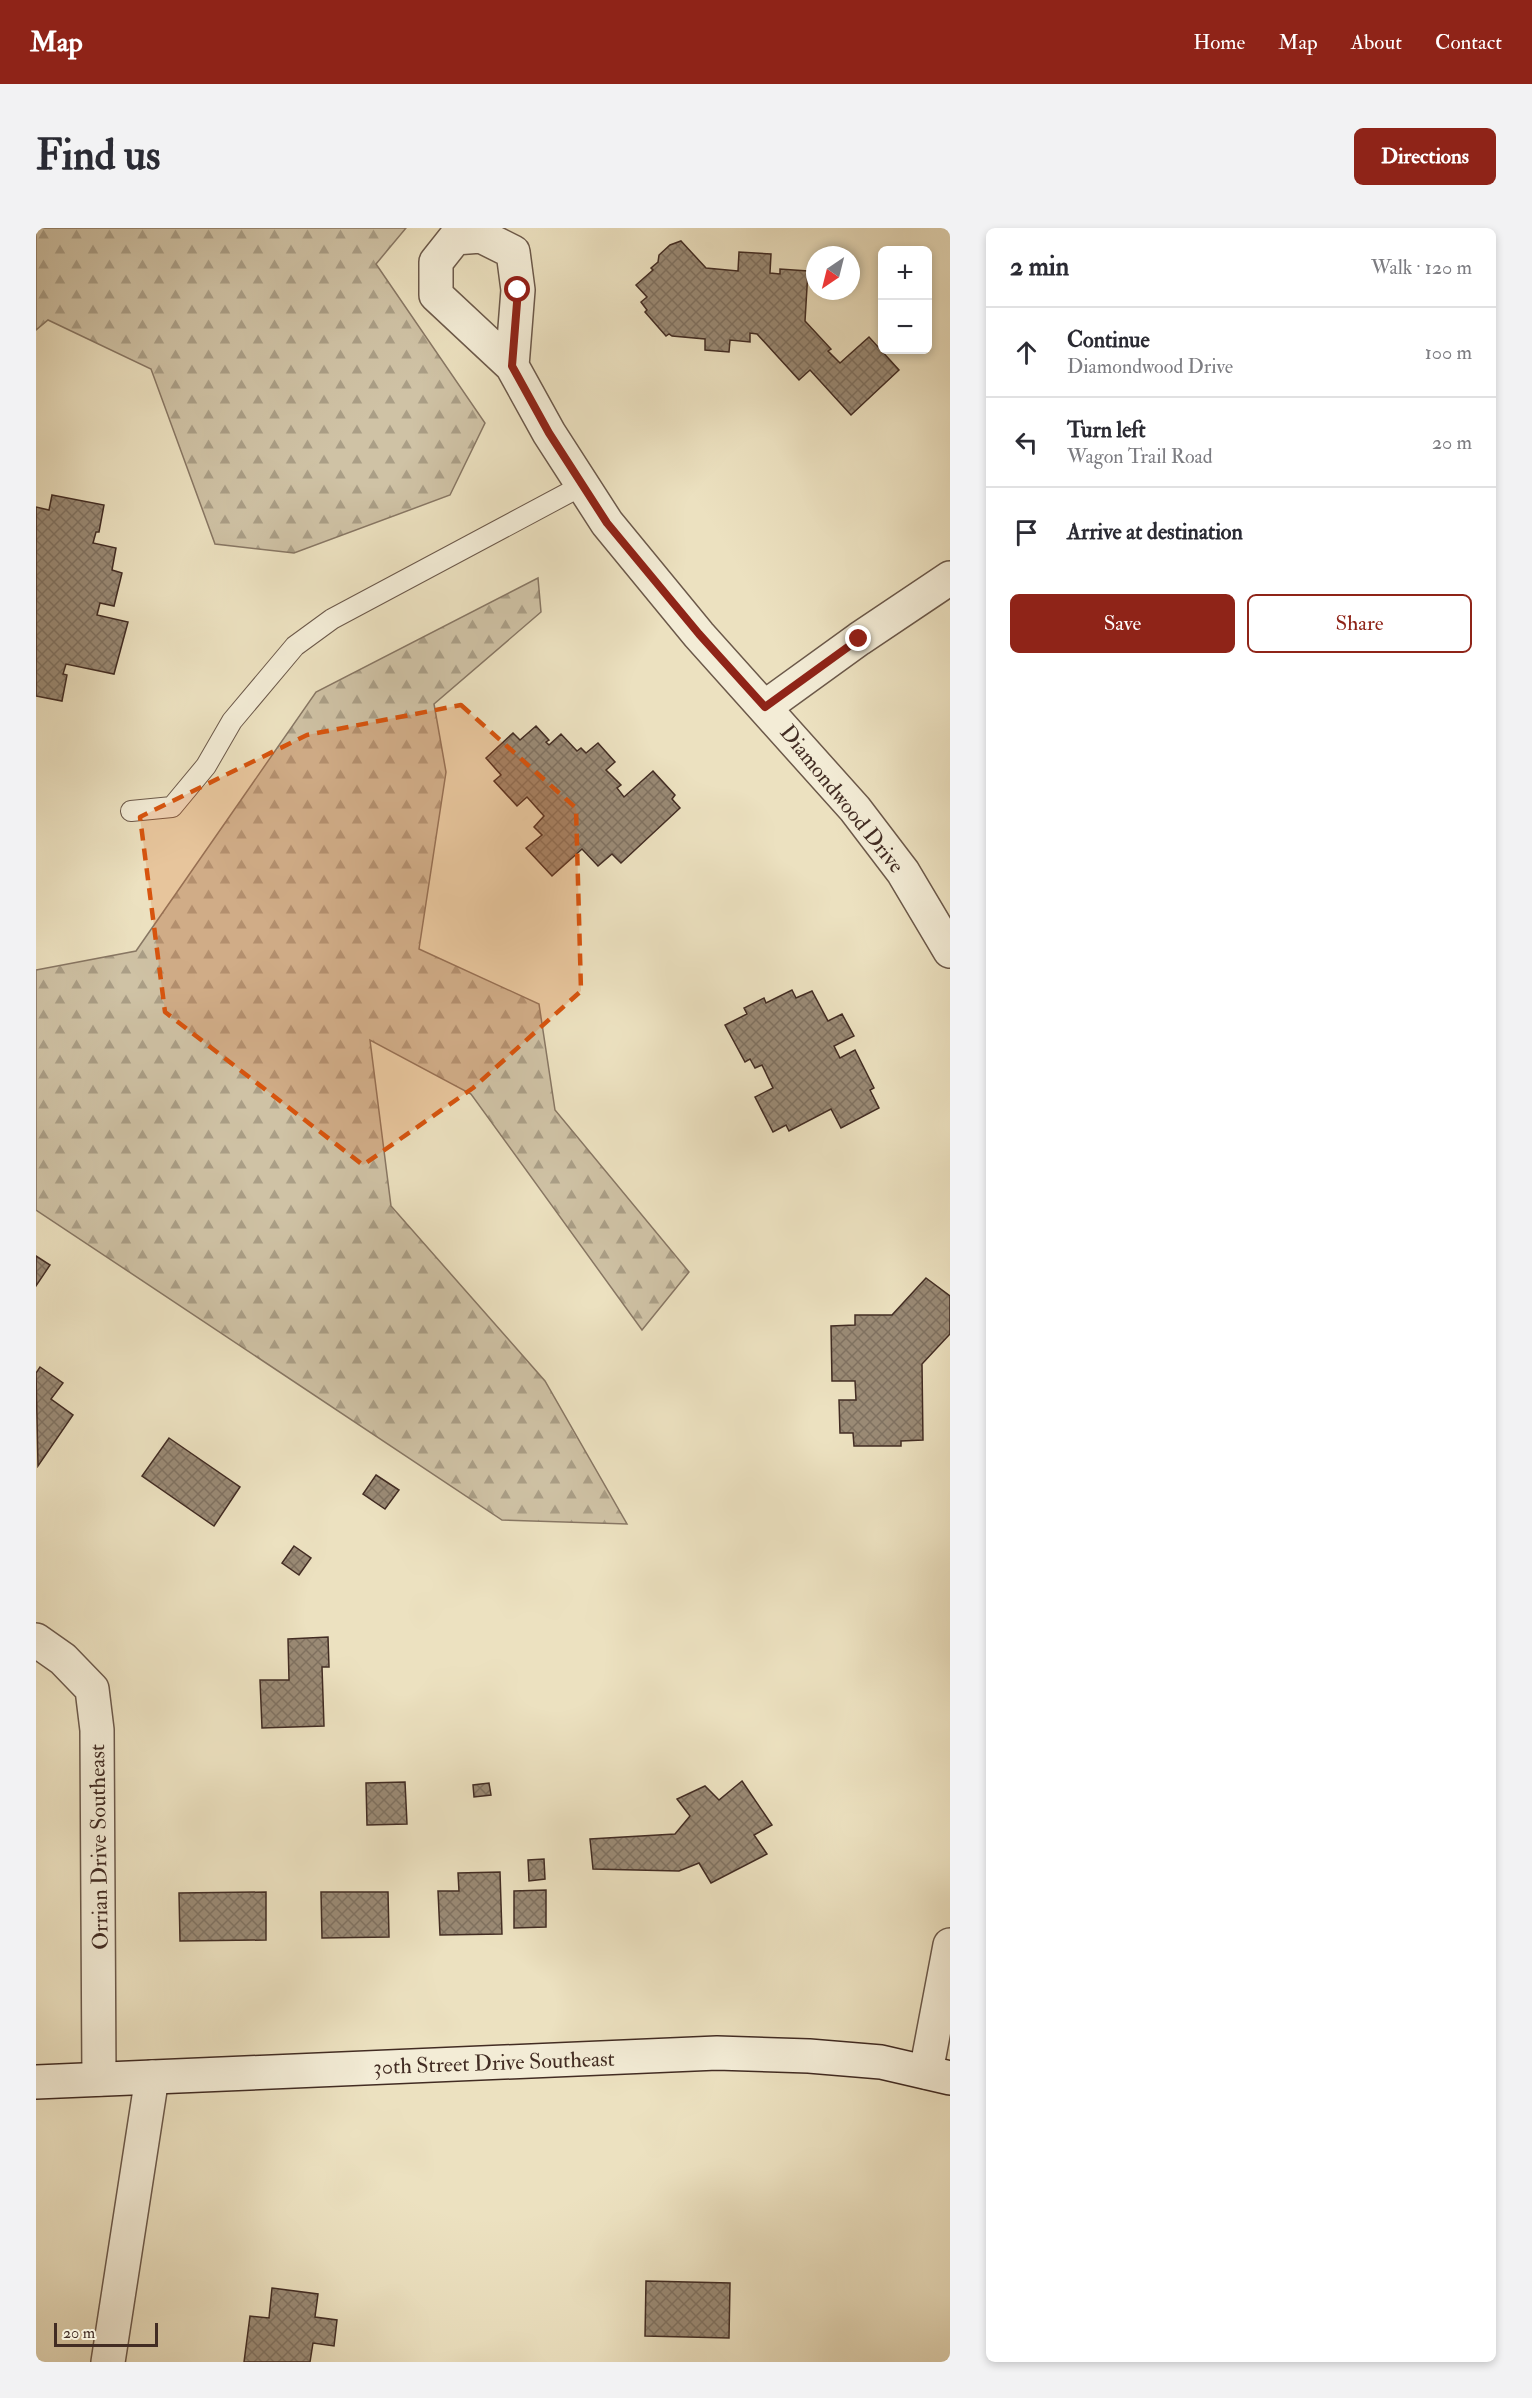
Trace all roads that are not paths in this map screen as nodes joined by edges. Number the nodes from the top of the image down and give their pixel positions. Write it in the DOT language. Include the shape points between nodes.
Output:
graph roads {
  1 [pos="512,366"];
  2 [pos="583,485"];
  3 [pos="950,578"];
  4 [pos="765,707"];
  5 [pos="131,812"];
  6 [pos="950,951"];
  7 [pos="36,1640"];
  8 [pos="950,1945"];
  9 [pos="938,2075"];
  10 [pos="152,2077"];
  11 [pos="99,2079"];
  12 [pos="36,2082"];
  13 [pos="108,2362"];
  1 -- 2 [label="street, Diamondwood Drive"];
  2 -- 4 [label="street, Diamondwood Drive" via="614,532"];
  2 -- 5 [label="lane" via="332,618 295,646 232,721 206,766 172,807"];
  3 -- 4 [label="street"];
  4 -- 6 [label="street, Diamondwood Drive" via="855,809 903,872"];
  7 -- 11 [label="street, Orrian Drive Southeast" via="63,1659 92,1689 98,1730"];
  8 -- 9 [label="street"];
  9 -- 10 [label="street, 30th Street Drive Southeast" via="881,2062 717,2053"];
  10 -- 11 [label="street, 30th Street Drive Southeast"];
  10 -- 13 [label="street"];
  11 -- 12 [label="street, 30th Street Drive Southeast"];
}
